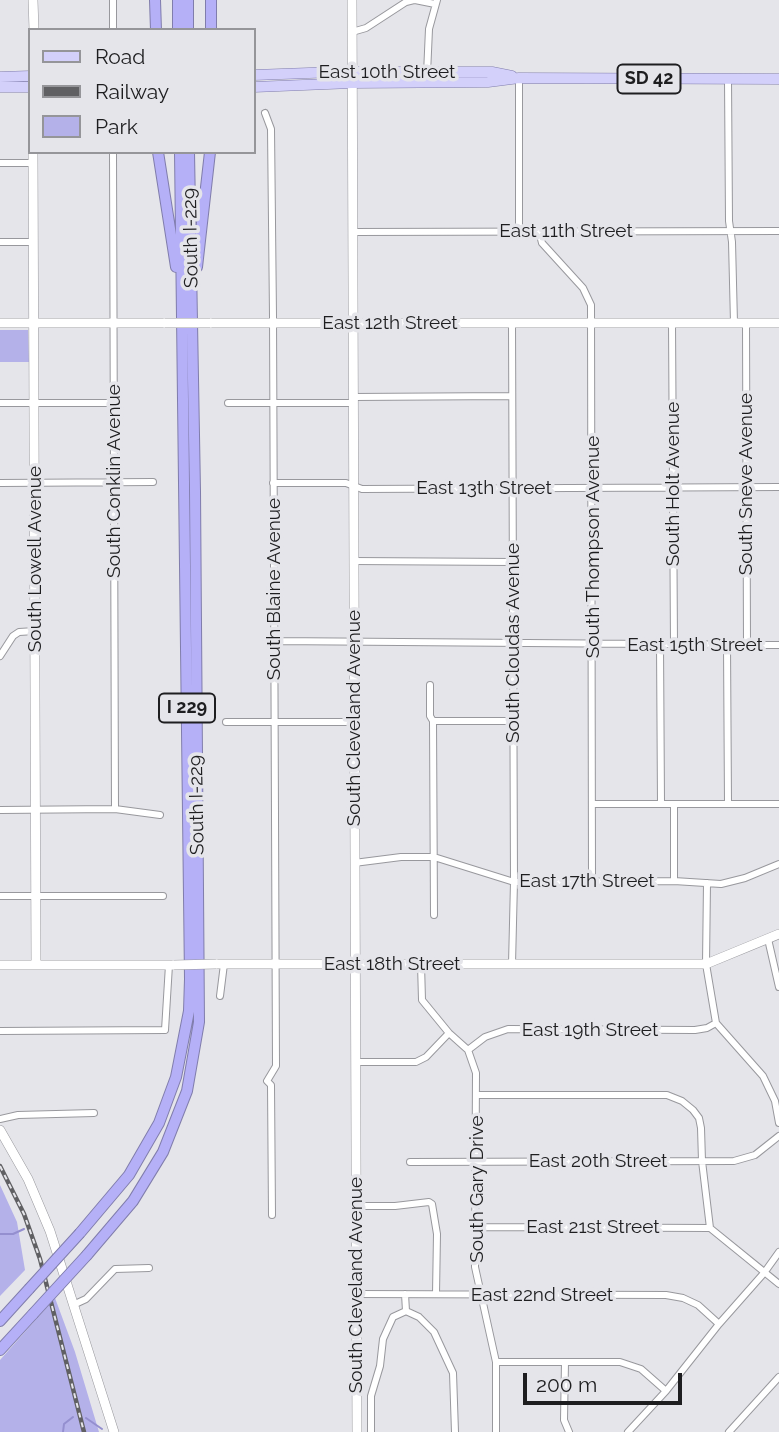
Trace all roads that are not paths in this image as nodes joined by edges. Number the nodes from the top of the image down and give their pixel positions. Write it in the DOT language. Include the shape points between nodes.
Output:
graph roads {
  1 [pos="33,0"];
  2 [pos="155,0"];
  3 [pos="211,0"];
  4 [pos="415,0"];
  5 [pos="113,2"];
  6 [pos="352,2"];
  7 [pos="436,2"];
  8 [pos="183,3"];
  9 [pos="34,28"];
  10 [pos="113,28"];
  11 [pos="156,28"];
  12 [pos="178,28"];
  13 [pos="188,28"];
  14 [pos="211,28"];
  15 [pos="352,32"];
  16 [pos="427,72"];
  17 [pos="256,75"];
  18 [pos="28,76"];
  19 [pos="352,77"];
  20 [pos="0,78"];
  21 [pos="519,78"];
  22 [pos="728,79"];
  23 [pos="779,79"];
  24 [pos="424,83"];
  25 [pos="0,87"];
  26 [pos="28,87"];
  27 [pos="256,87"];
  28 [pos="265,113"];
  29 [pos="113,154"];
  30 [pos="158,154"];
  31 [pos="180,154"];
  32 [pos="189,154"];
  33 [pos="211,154"];
  34 [pos="33,158"];
  35 [pos="0,163"];
  36 [pos="519,231"];
  37 [pos="539,231"];
  38 [pos="730,231"];
  39 [pos="779,231"];
  40 [pos="352,232"];
  41 [pos="0,242"];
  42 [pos="33,243"];
  43 [pos="0,323"];
  44 [pos="34,323"];
  45 [pos="114,323"];
  46 [pos="273,323"];
  47 [pos="353,323"];
  48 [pos="512,323"];
  49 [pos="592,323"];
  50 [pos="672,323"];
  51 [pos="734,323"];
  52 [pos="746,323"];
  53 [pos="779,323"];
  54 [pos="192,336"];
  55 [pos="182,343"];
  56 [pos="512,396"];
  57 [pos="353,400"];
  58 [pos="0,402"];
  59 [pos="34,402"];
  60 [pos="114,403"];
  61 [pos="228,403"];
  62 [pos="273,403"];
  63 [pos="114,482"];
  64 [pos="153,482"];
  65 [pos="0,483"];
  66 [pos="34,483"];
  67 [pos="273,483"];
  68 [pos="353,485"];
  69 [pos="673,487"];
  70 [pos="746,487"];
  71 [pos="779,487"];
  72 [pos="513,488"];
  73 [pos="592,488"];
  74 [pos="354,561"];
  75 [pos="513,562"];
  76 [pos="35,631"];
  77 [pos="274,641"];
  78 [pos="353,642"];
  79 [pos="513,643"];
  80 [pos="593,645"];
  81 [pos="660,645"];
  82 [pos="674,645"];
  83 [pos="727,645"];
  84 [pos="747,645"];
  85 [pos="779,645"];
  86 [pos="0,656"];
  87 [pos="430,685"];
  88 [pos="433,721"];
  89 [pos="512,721"];
  90 [pos="226,722"];
  91 [pos="274,722"];
  92 [pos="354,722"];
  93 [pos="592,804"];
  94 [pos="661,804"];
  95 [pos="674,804"];
  96 [pos="728,804"];
  97 [pos="779,804"];
  98 [pos="115,809"];
  99 [pos="0,810"];
  100 [pos="36,810"];
  101 [pos="160,815"];
  102 [pos="434,857"];
  103 [pos="354,863"];
  104 [pos="779,864"];
  105 [pos="674,881"];
  106 [pos="514,882"];
  107 [pos="592,882"];
  108 [pos="707,883"];
  109 [pos="0,896"];
  110 [pos="36,896"];
  111 [pos="163,896"];
  112 [pos="434,915"];
  113 [pos="779,934"];
  114 [pos="768,939"];
  115 [pos="220,964"];
  116 [pos="354,964"];
  117 [pos="421,964"];
  118 [pos="512,964"];
  119 [pos="706,964"];
  120 [pos="0,965"];
  121 [pos="36,965"];
  122 [pos="172,965"];
  123 [pos="276,965"];
  124 [pos="779,987"];
  125 [pos="220,996"];
  126 [pos="716,1023"];
  127 [pos="0,1031"];
  128 [pos="449,1033"];
  129 [pos="468,1050"];
  130 [pos="355,1062"];
  131 [pos="477,1095"];
  132 [pos="94,1113"];
  133 [pos="0,1119"];
  134 [pos="779,1123"];
  135 [pos="0,1130"];
  136 [pos="779,1136"];
  137 [pos="475,1161"];
  138 [pos="702,1161"];
  139 [pos="410,1162"];
  140 [pos="356,1206"];
  141 [pos="272,1215"];
  142 [pos="475,1227"];
  143 [pos="710,1228"];
  144 [pos="779,1252"];
  145 [pos="149,1268"];
  146 [pos="764,1273"];
  147 [pos="779,1284"];
  148 [pos="356,1294"];
  149 [pos="405,1294"];
  150 [pos="436,1294"];
  151 [pos="482,1294"];
  152 [pos="73,1305"];
  153 [pos="406,1311"];
  154 [pos="0,1321"];
  155 [pos="719,1324"];
  156 [pos="0,1350"];
  157 [pos="496,1362"];
  158 [pos="565,1362"];
  159 [pos="779,1377"];
  160 [pos="666,1391"];
  161 [pos="114,1432"];
  162 [pos="357,1432"];
  163 [pos="371,1432"];
  164 [pos="455,1432"];
  165 [pos="496,1432"];
  166 [pos="569,1432"];
  167 [pos="628,1432"];
  168 [pos="729,1432"];
  1 -- 9 [label="street"];
  2 -- 11 [label="highway"];
  3 -- 14 [label="highway"];
  4 -- 7 [label="street"];
  4 -- 15 [label="street"];
  5 -- 10 [label="street"];
  6 -- 15 [label="street, South Cleveland Avenue"];
  7 -- 16 [label="street" via="428,33"];
  8 -- 12 [label="highway"];
  8 -- 13 [label="highway"];
  15 -- 19 [label="street, South Cleveland Avenue"];
  16 -- 19 [label="main road, East 10th Street / SD 42"];
  16 -- 21 [label="main road, East 10th Street / SD 42" via="492,72"];
  16 -- 24 [label="street"];
  17 -- 19 [label="main road, East 10th Street / SD 42"];
  18 -- 20 [label="main road"];
  19 -- 24 [label="main road, East 10th Street / SD 42"];
  19 -- 27 [label="main road, East 10th Street / SD 42"];
  19 -- 40 [label="street, South Cleveland Avenue"];
  21 -- 22 [label="main road, East 10th Street / SD 42"];
  21 -- 24 [label="main road, East 10th Street / SD 42"];
  21 -- 36 [label="street"];
  22 -- 23 [label="main road, East 10th Street / SD 42"];
  22 -- 38 [label="street"];
  25 -- 26 [label="main road"];
  28 -- 46 [label="street, South Blaine Avenue" via="271,129"];
  29 -- 45 [label="street, South Conklin Avenue"];
  30 -- 55 [label="highway" via="178,281"];
  31 -- 55 [label="highway, South I-229 / I 229"];
  32 -- 54 [label="highway, South I-229 / I 229"];
  33 -- 54 [label="highway"];
  34 -- 35 [label="street"];
  34 -- 42 [label="street, South Lowell Avenue"];
  36 -- 37 [label="street, East 11th Street"];
  36 -- 40 [label="street, East 11th Street"];
  37 -- 38 [label="street, East 11th Street"];
  37 -- 49 [label="street, South Thompson Avenue" via="542,243 583,288 591,305"];
  38 -- 39 [label="street, East 11th Street"];
  38 -- 51 [label="street"];
  40 -- 47 [label="street, South Cleveland Avenue"];
  41 -- 42 [label="street"];
  42 -- 44 [label="street, South Lowell Avenue"];
  43 -- 44 [label="street, East 12th Street"];
  44 -- 45 [label="street, East 12th Street"];
  44 -- 59 [label="street, South Lowell Avenue"];
  45 -- 46 [label="street, East 12th Street, bridge"];
  45 -- 60 [label="street, South Conklin Avenue"];
  46 -- 47 [label="street, East 12th Street"];
  46 -- 62 [label="street, South Blaine Avenue"];
  47 -- 48 [label="street, East 12th Street"];
  47 -- 57 [label="street, South Cleveland Avenue"];
  48 -- 49 [label="street, East 12th Street"];
  48 -- 56 [label="street, South Cloudas Avenue"];
  49 -- 50 [label="street, East 12th Street"];
  49 -- 73 [label="street, South Thompson Avenue"];
  50 -- 51 [label="street, East 12th Street"];
  50 -- 69 [label="street, South Holt Avenue"];
  51 -- 52 [label="street, East 12th Street"];
  52 -- 53 [label="street, East 12th Street"];
  52 -- 70 [label="street, South Sneve Avenue"];
  54 -- 156 [label="highway, South I-229 / I 229, bridge" via="197,1036 182,1106 160,1158 133,1201"];
  55 -- 154 [label="highway, South I-229 / I 229, bridge" via="189,1011 176,1077 159,1123 129,1175"];
  56 -- 57 [label="street"];
  56 -- 72 [label="street, South Cloudas Avenue"];
  57 -- 62 [label="street"];
  57 -- 68 [label="street, South Cleveland Avenue"];
  58 -- 59 [label="street"];
  59 -- 60 [label="street"];
  59 -- 66 [label="street, South Lowell Avenue"];
  60 -- 63 [label="street, South Conklin Avenue"];
  61 -- 62 [label="street"];
  62 -- 67 [label="street, South Blaine Avenue"];
  63 -- 64 [label="street"];
  63 -- 66 [label="street"];
  63 -- 98 [label="street, South Conklin Avenue"];
  65 -- 66 [label="street"];
  66 -- 76 [label="street, South Lowell Avenue"];
  67 -- 68 [label="street, East 13th Street"];
  67 -- 77 [label="street, South Blaine Avenue"];
  68 -- 72 [label="street, East 13th Street" via="362,489"];
  68 -- 74 [label="street, South Cleveland Avenue"];
  69 -- 70 [label="street, East 13th Street"];
  69 -- 73 [label="street, East 13th Street"];
  69 -- 82 [label="street, South Holt Avenue"];
  70 -- 71 [label="street, East 13th Street"];
  70 -- 84 [label="street, South Sneve Avenue"];
  72 -- 73 [label="street, East 13th Street"];
  72 -- 75 [label="street, South Cloudas Avenue"];
  73 -- 80 [label="street, South Thompson Avenue"];
  74 -- 75 [label="street"];
  74 -- 78 [label="street, South Cleveland Avenue"];
  75 -- 79 [label="street, South Cloudas Avenue"];
  76 -- 86 [label="street" via="13,636"];
  76 -- 100 [label="street, South Lowell Avenue"];
  77 -- 78 [label="street, East 15th Street"];
  77 -- 91 [label="street, South Blaine Avenue"];
  78 -- 79 [label="street, East 15th Street"];
  78 -- 92 [label="street, South Cleveland Avenue"];
  79 -- 80 [label="street, East 15th Street"];
  79 -- 89 [label="street, South Cloudas Avenue"];
  80 -- 81 [label="street, East 15th Street"];
  80 -- 93 [label="street, South Thompson Avenue"];
  81 -- 82 [label="street, East 15th Street"];
  81 -- 94 [label="street"];
  82 -- 83 [label="street, East 15th Street"];
  83 -- 84 [label="street, East 15th Street"];
  83 -- 96 [label="street"];
  84 -- 85 [label="street, East 15th Street"];
  87 -- 88 [label="street"];
  88 -- 89 [label="street"];
  88 -- 102 [label="street"];
  89 -- 106 [label="street, South Cloudas Avenue"];
  90 -- 91 [label="street"];
  91 -- 92 [label="street"];
  91 -- 123 [label="street, South Blaine Avenue"];
  92 -- 103 [label="street, South Cleveland Avenue"];
  93 -- 94 [label="street"];
  93 -- 107 [label="street, South Thompson Avenue"];
  94 -- 95 [label="street"];
  95 -- 96 [label="street"];
  95 -- 105 [label="street"];
  96 -- 97 [label="street"];
  98 -- 100 [label="street"];
  98 -- 101 [label="street"];
  99 -- 100 [label="street"];
  100 -- 110 [label="street, South Lowell Avenue"];
  102 -- 103 [label="street, East 17th Street"];
  102 -- 106 [label="street, East 17th Street"];
  102 -- 112 [label="street"];
  103 -- 116 [label="street, South Cleveland Avenue"];
  104 -- 108 [label="street, East 17th Street" via="733,882"];
  105 -- 107 [label="street, East 17th Street"];
  105 -- 108 [label="street, East 17th Street"];
  106 -- 107 [label="street, East 17th Street"];
  106 -- 118 [label="street, South Cloudas Avenue"];
  108 -- 119 [label="street"];
  109 -- 110 [label="street"];
  110 -- 111 [label="street"];
  110 -- 121 [label="street, South Lowell Avenue"];
  113 -- 114 [label="street, East 18th Street"];
  114 -- 119 [label="street, East 18th Street"];
  114 -- 124 [label="street"];
  115 -- 122 [label="street, East 18th Street, bridge"];
  115 -- 123 [label="street, East 18th Street"];
  115 -- 125 [label="street"];
  116 -- 117 [label="street, East 18th Street"];
  116 -- 123 [label="street, East 18th Street"];
  116 -- 130 [label="street, South Cleveland Avenue"];
  117 -- 118 [label="street, East 18th Street"];
  117 -- 128 [label="street" via="422,1000"];
  118 -- 119 [label="street, East 18th Street"];
  119 -- 126 [label="street"];
  120 -- 121 [label="street, East 18th Street"];
  121 -- 122 [label="street, East 18th Street"];
  122 -- 127 [label="street" via="165,1030"];
  123 -- 141 [label="street, South Blaine Avenue" via="276,1066 267,1081 271,1085"];
  126 -- 129 [label="street, East 19th Street" via="695,1030 508,1030 485,1037"];
  126 -- 134 [label="street" via="763,1076"];
  128 -- 129 [label="street"];
  128 -- 130 [label="street" via="416,1062"];
  129 -- 131 [label="street, South Gary Drive"];
  130 -- 140 [label="street, South Cleveland Avenue"];
  131 -- 137 [label="street, South Gary Drive"];
  131 -- 138 [label="street" via="675,1097 699,1118"];
  132 -- 133 [label="street"];
  135 -- 152 [label="street" via="42,1209"];
  136 -- 138 [label="street, East 20th Street" via="745,1159"];
  137 -- 138 [label="street, East 20th Street"];
  137 -- 139 [label="street, East 20th Street"];
  137 -- 142 [label="street, South Gary Drive"];
  138 -- 143 [label="street"];
  140 -- 148 [label="street, South Cleveland Avenue"];
  140 -- 150 [label="street" via="432,1204 437,1237"];
  142 -- 143 [label="street, East 21st Street"];
  142 -- 151 [label="street, South Gary Drive" via="475,1266"];
  143 -- 146 [label="street"];
  144 -- 146 [label="street"];
  145 -- 152 [label="street" via="116,1269 86,1299"];
  146 -- 147 [label="street"];
  146 -- 155 [label="street"];
  148 -- 149 [label="street, East 22nd Street"];
  148 -- 162 [label="street, South Cleveland Avenue"];
  149 -- 150 [label="street, East 22nd Street"];
  149 -- 153 [label="street"];
  150 -- 151 [label="street, East 22nd Street"];
  151 -- 155 [label="street, East 22nd Street" via="677,1296 698,1305"];
  151 -- 157 [label="street, South Gary Drive"];
  152 -- 161 [label="street"];
  153 -- 163 [label="street" via="393,1317 383,1339 371,1396"];
  153 -- 164 [label="street" via="434,1332 453,1373"];
  155 -- 160 [label="street"];
  157 -- 158 [label="street"];
  157 -- 165 [label="street, South Gary Drive"];
  158 -- 160 [label="street" via="631,1365"];
  158 -- 166 [label="street" via="564,1420"];
  159 -- 168 [label="street"];
  160 -- 167 [label="street"];
}
